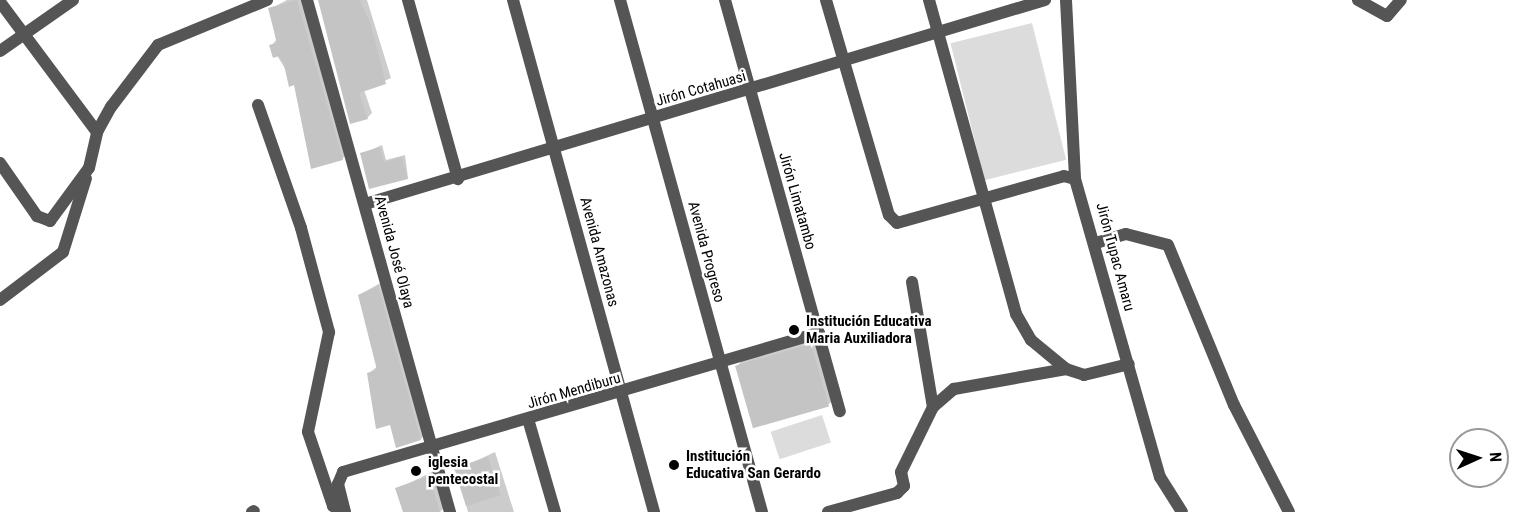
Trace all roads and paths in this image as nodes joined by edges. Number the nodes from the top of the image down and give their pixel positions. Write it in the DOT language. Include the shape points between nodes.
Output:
graph roads {
  1 [pos="73,0"];
  2 [pos="267,0"];
  3 [pos="307,0"];
  4 [pos="408,0"];
  5 [pos="513,0"];
  6 [pos="620,0"];
  7 [pos="725,0"];
  8 [pos="825,0"];
  9 [pos="929,0"];
  10 [pos="1045,0"];
  11 [pos="1066,0"];
  12 [pos="1358,0"];
  13 [pos="1401,0"];
  14 [pos="0,2"];
  15 [pos="938,34"];
  16 [pos="23,35"];
  17 [pos="0,51"];
  18 [pos="843,64"];
  19 [pos="750,91"];
  20 [pos="258,105"];
  21 [pos="653,119"];
  22 [pos="97,132"];
  23 [pos="555,148"];
  24 [pos="0,164"];
  25 [pos="89,168"];
  26 [pos="458,179"];
  27 [pos="1075,179"];
  28 [pos="984,200"];
  29 [pos="365,204"];
  30 [pos="1096,243"];
  31 [pos="912,282"];
  32 [pos="0,300"];
  33 [pos="819,333"];
  34 [pos="720,364"];
  35 [pos="1129,364"];
  36 [pos="1066,369"];
  37 [pos="621,393"];
  38 [pos="933,407"];
  39 [pos="840,411"];
  40 [pos="528,419"];
  41 [pos="431,447"];
  42 [pos="345,511"];
  43 [pos="450,512"];
  44 [pos="555,512"];
  45 [pos="654,512"];
  46 [pos="762,512"];
  47 [pos="828,512"];
  48 [pos="1182,512"];
  49 [pos="1289,512"];
  1 -- 16 [label="street"];
  2 -- 22 [label="street" via="158,45"];
  3 -- 29 [label="street, Avenida José Olaya"];
  4 -- 26 [label="street"];
  5 -- 23 [label="street, Avenida Amazonas"];
  6 -- 21 [label="street, Avenida Progreso"];
  7 -- 19 [label="street, Jirón Limatambo"];
  8 -- 18 [label="street"];
  9 -- 15 [label="street"];
  10 -- 15 [label="street, Jirón Cotahuasi"];
  11 -- 27 [label="street, Jirón Tupac Amaru"];
  12 -- 13 [label="street" via="1387,16"];
  14 -- 16 [label="street"];
  15 -- 18 [label="street, Jirón Cotahuasi"];
  15 -- 28 [label="street"];
  16 -- 17 [label="street"];
  16 -- 22 [label="street"];
  18 -- 19 [label="street, Jirón Cotahuasi"];
  18 -- 28 [label="street" via="889,215 897,223"];
  19 -- 21 [label="street, Jirón Cotahuasi"];
  19 -- 33 [label="street, Jirón Limatambo"];
  20 -- 42 [label="street" via="329,332 308,432 324,487 333,506"];
  21 -- 23 [label="street, Jirón Cotahuasi"];
  21 -- 34 [label="street, Avenida Progreso"];
  22 -- 25 [label="street"];
  23 -- 26 [label="street, Jirón Cotahuasi"];
  23 -- 37 [label="street, Avenida Amazonas"];
  24 -- 25 [label="street" via="37,216 50,221"];
  25 -- 32 [label="street" via="63,252"];
  26 -- 29 [label="street, Jirón Cotahuasi"];
  27 -- 28 [label="street" via="1064,176"];
  27 -- 30 [label="street, Jirón Tupac Amaru"];
  28 -- 36 [label="street" via="1016,314 1031,340"];
  29 -- 41 [label="street, Avenida José Olaya"];
  30 -- 35 [label="street, Jirón Tupac Amaru"];
  30 -- 49 [label="street" via="1126,234 1168,245 1224,383"];
  31 -- 38 [label="street"];
  33 -- 34 [label="street, Jirón Mendiburu"];
  33 -- 39 [label="street, Jirón Limatambo"];
  34 -- 37 [label="street, Jirón Mendiburu"];
  34 -- 46 [label="street, Avenida Progreso"];
  35 -- 36 [label="street" via="1084,375"];
  35 -- 48 [label="street, Jirón Tupac Amaru" via="1160,477"];
  36 -- 38 [label="street" via="954,389"];
  37 -- 40 [label="street, Jirón Mendiburu"];
  37 -- 45 [label="street, Avenida Amazonas"];
  38 -- 47 [label="street" via="901,472 904,486 897,493"];
  40 -- 41 [label="street, Jirón Mendiburu"];
  40 -- 44 [label="street"];
  41 -- 42 [label="street, Jirón Mendiburu" via="339,478"];
  41 -- 43 [label="street, Avenida José Olaya"];
}
